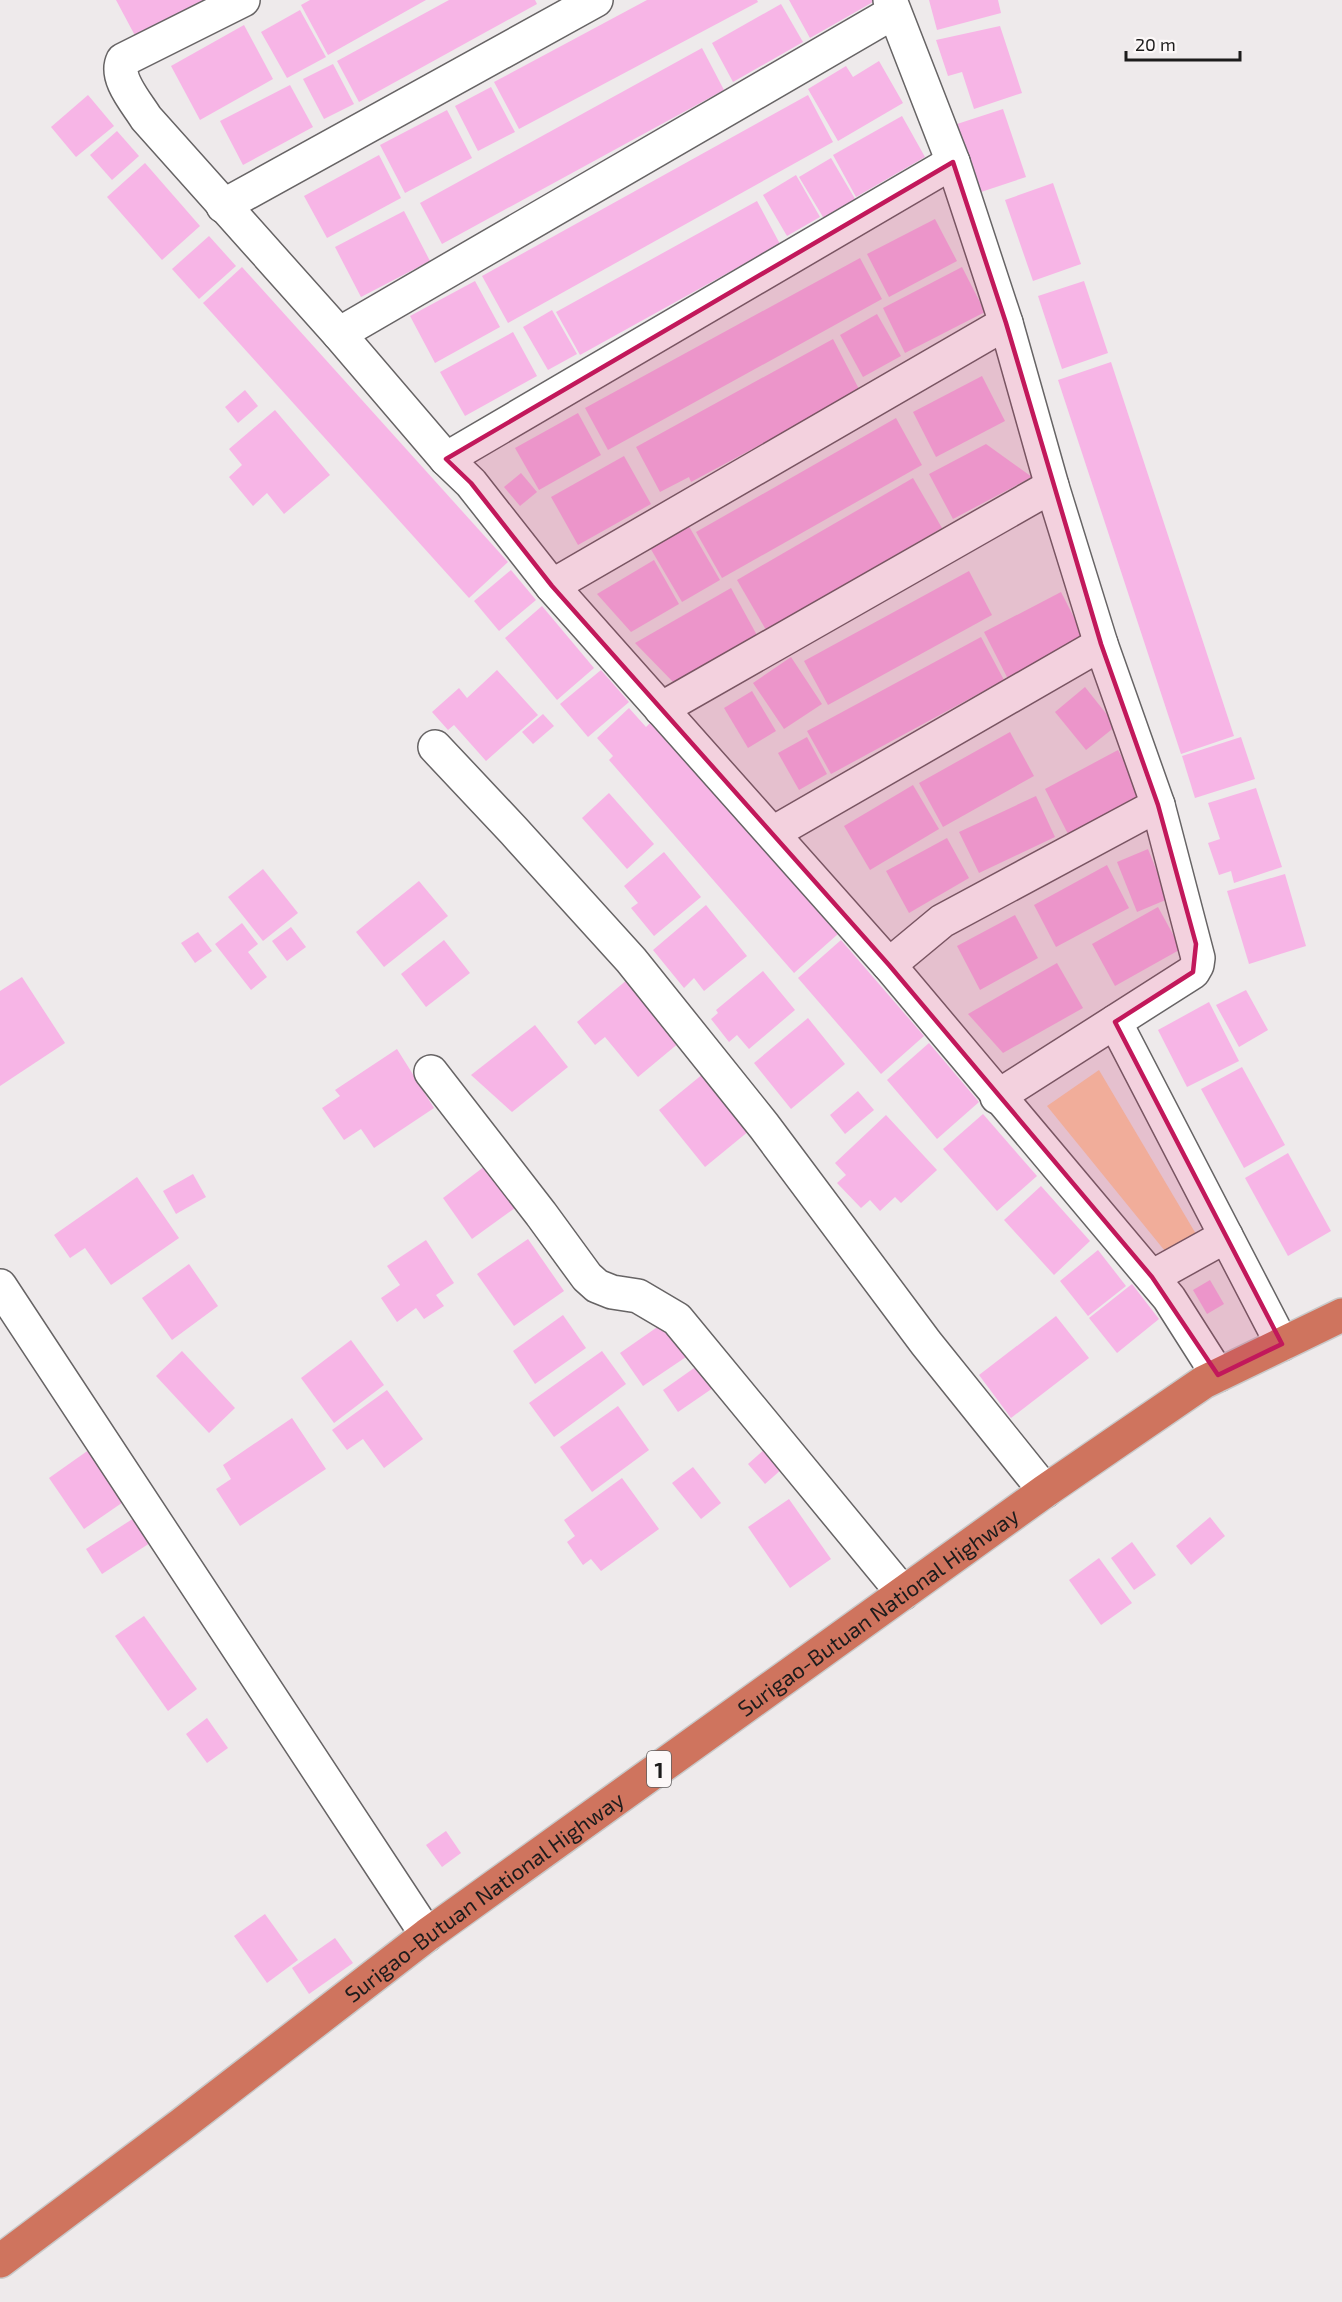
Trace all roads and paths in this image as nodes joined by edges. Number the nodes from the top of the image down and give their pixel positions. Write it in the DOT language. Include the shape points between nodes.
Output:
graph roads {
  1 [pos="243,0"];
  2 [pos="596,0"];
  3 [pos="892,6"];
  4 [pos="953,162"];
  5 [pos="223,206"];
  6 [pos="1006,323"];
  7 [pos="339,334"];
  8 [pos="446,459"];
  9 [pos="1052,486"];
  10 [pos="552,586"];
  11 [pos="1101,644"];
  12 [pos="661,709"];
  13 [pos="435,747"];
  14 [pos="1158,805"];
  15 [pos="773,833"];
  16 [pos="889,965"];
  17 [pos="1114,1022"];
  18 [pos="432,1072"];
  19 [pos="998,1096"];
  20 [pos="1226,1236"];
  21 [pos="1152,1277"];
  22 [pos="0,1286"];
  23 [pos="1342,1316"];
  24 [pos="1282,1344"];
  25 [pos="1218,1375"];
  26 [pos="1045,1491"];
  27 [pos="903,1593"];
  28 [pos="427,1935"];
  29 [pos="0,2261"];
  1 -- 5 [label="street" via="123,60 120,66 122,79 146,118"];
  2 -- 5 [label="street"];
  3 -- 4 [label="street"];
  3 -- 7 [label="street"];
  4 -- 6 [label="street"];
  4 -- 8 [label="street"];
  5 -- 7 [label="street"];
  6 -- 9 [label="street"];
  6 -- 10 [label="street"];
  7 -- 8 [label="street"];
  8 -- 10 [label="street" via="471,483"];
  9 -- 11 [label="street"];
  9 -- 12 [label="street"];
  10 -- 12 [label="street"];
  11 -- 14 [label="street"];
  11 -- 15 [label="street"];
  12 -- 15 [label="street"];
  13 -- 26 [label="street" via="631,960"];
  14 -- 16 [label="street" via="942,921"];
  14 -- 17 [label="street" via="1196,944 1197,965 1193,972"];
  15 -- 16 [label="street"];
  16 -- 19 [label="street"];
  17 -- 19 [label="street"];
  17 -- 20 [label="street"];
  18 -- 27 [label="street" via="587,1277 612,1292 638,1296 677,1319"];
  19 -- 21 [label="street"];
  20 -- 21 [label="street"];
  20 -- 24 [label="street"];
  21 -- 25 [label="street"];
  22 -- 28 [label="street"];
  23 -- 24 [label="highway, Surigao-Butuan National Highway / 1"];
  24 -- 25 [label="highway, Surigao-Butuan National Highway / 1"];
  25 -- 26 [label="highway, Surigao-Butuan National Highway / 1"];
  26 -- 27 [label="highway, Surigao-Butuan National Highway / 1"];
  27 -- 28 [label="highway, Surigao-Butuan National Highway / 1"];
  28 -- 29 [label="highway, Surigao-Butuan National Highway / 1"];
}
